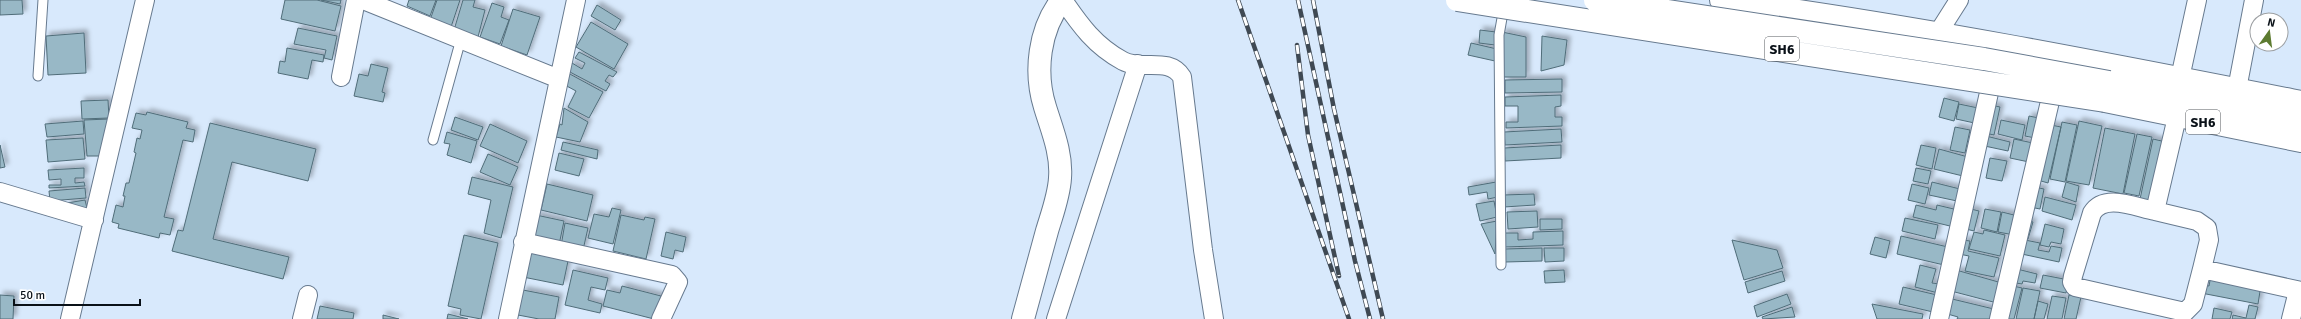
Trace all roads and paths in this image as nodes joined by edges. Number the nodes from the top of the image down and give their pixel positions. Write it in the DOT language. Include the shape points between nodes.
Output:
graph roads {
  1 [pos="43,0"];
  2 [pos="145,0"];
  3 [pos="356,0"];
  4 [pos="363,0"];
  5 [pos="576,0"];
  6 [pos="1062,0"];
  7 [pos="1457,0"];
  8 [pos="1505,0"];
  9 [pos="1595,0"];
  10 [pos="1959,0"];
  11 [pos="2197,0"];
  12 [pos="2254,0"];
  13 [pos="1732,1"];
  14 [pos="1938,33"];
  15 [pos="461,39"];
  16 [pos="1999,44"];
  17 [pos="2061,55"];
  18 [pos="1138,64"];
  19 [pos="38,76"];
  20 [pos="341,77"];
  21 [pos="2180,78"];
  22 [pos="559,79"];
  23 [pos="2237,89"];
  24 [pos="2107,91"];
  25 [pos="2301,102"];
  26 [pos="2177,117"];
  27 [pos="2301,121"];
  28 [pos="433,140"];
  29 [pos="2301,141"];
  30 [pos="0,192"];
  31 [pos="2155,211"];
  32 [pos="94,220"];
  33 [pos="523,242"];
  34 [pos="1501,265"];
  35 [pos="2202,269"];
  36 [pos="2299,291"];
  37 [pos="308,295"];
  38 [pos="70,319"];
  39 [pos="302,319"];
  40 [pos="508,319"];
  41 [pos="661,319"];
  42 [pos="1023,319"];
  43 [pos="1056,319"];
  44 [pos="1214,319"];
  45 [pos="1939,319"];
  46 [pos="1999,319"];
  47 [pos="2291,319"];
  1 -- 19 [label="lane"];
  2 -- 32 [label="street"];
  3 -- 20 [label="street"];
  4 -- 15 [label="street"];
  5 -- 22 [label="street"];
  6 -- 18 [label="street" via="1087,34 1103,50 1125,62"];
  6 -- 42 [label="main road" via="1054,10 1045,32 1039,79 1059,156 1060,179 1055,206"];
  7 -- 24 [label="main road, SH6, bridge" via="1727,40"];
  8 -- 34 [label="lane" via="1499,35"];
  9 -- 24 [label="main road, SH6, bridge" via="1984,59"];
  10 -- 14 [label="street"];
  11 -- 21 [label="street"];
  12 -- 23 [label="street"];
  13 -- 14 [label="main road"];
  14 -- 16 [label="main road"];
  15 -- 22 [label="street"];
  15 -- 28 [label="lane"];
  16 -- 17 [label="main road"];
  16 -- 45 [label="street"];
  17 -- 21 [label="main road"];
  17 -- 46 [label="street"];
  18 -- 43 [label="street"];
  18 -- 44 [label="street" via="1169,66 1178,70 1182,77"];
  21 -- 23 [label="main road"];
  22 -- 33 [label="street"];
  23 -- 25 [label="main road"];
  24 -- 26 [label="main road, SH6"];
  24 -- 27 [label="main road, SH6"];
  26 -- 29 [label="main road, SH6"];
  26 -- 31 [label="street"];
  30 -- 32 [label="street"];
  31 -- 35 [label="street" via="2197,221 2207,228 2209,240"];
  31 -- 35 [label="street" via="2109,202 2101,203 2095,208 2073,276 2072,282 2075,287 2186,312 2193,304"];
  32 -- 38 [label="street"];
  33 -- 40 [label="street"];
  33 -- 41 [label="street" via="672,275 678,282 677,288"];
  35 -- 36 [label="street"];
  36 -- 47 [label="street"];
  37 -- 39 [label="street"];
}
